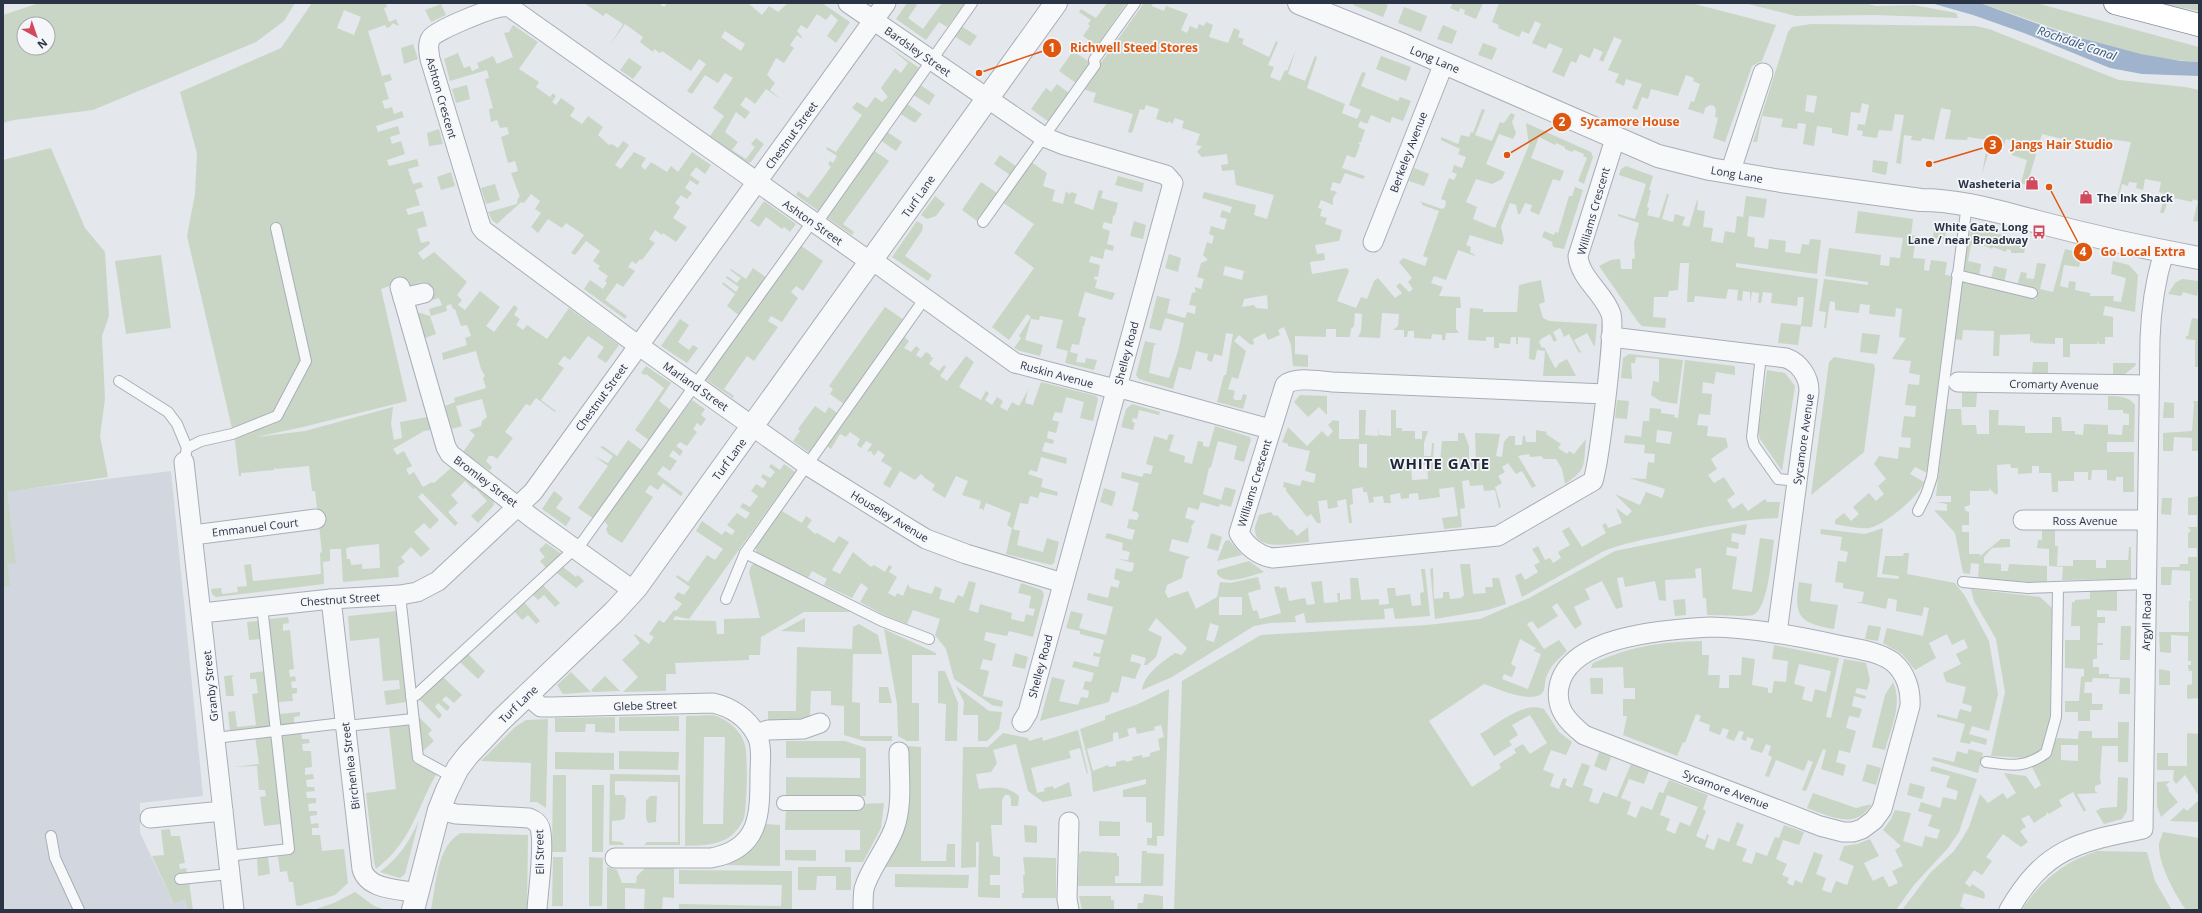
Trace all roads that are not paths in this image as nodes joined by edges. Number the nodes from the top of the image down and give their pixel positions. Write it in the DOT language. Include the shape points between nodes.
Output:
graph roads {
  1 [pos="848,3"];
  2 [pos="886,3"];
  3 [pos="972,3"];
  4 [pos="1056,3"];
  5 [pos="1136,3"];
  6 [pos="1299,3"];
  7 [pos="2115,3"];
  8 [pos="874,20"];
  9 [pos="2199,25"];
  10 [pos="931,60"];
  11 [pos="1444,63"];
  12 [pos="1763,73"];
  13 [pos="988,98"];
  14 [pos="1044,137"];
  15 [pos="1615,139"];
  16 [pos="1730,173"];
  17 [pos="756,182"];
  18 [pos="1967,204"];
  19 [pos="983,222"];
  20 [pos="814,223"];
  21 [pos="276,228"];
  22 [pos="1373,242"];
  23 [pos="2164,252"];
  24 [pos="2199,258"];
  25 [pos="871,261"];
  26 [pos="1957,275"];
  27 [pos="424,293"];
  28 [pos="2032,293"];
  29 [pos="925,298"];
  30 [pos="1611,337"];
  31 [pos="638,345"];
  32 [pos="1761,355"];
  33 [pos="119,380"];
  34 [pos="1958,382"];
  35 [pos="2149,385"];
  36 [pos="696,387"];
  37 [pos="1117,388"];
  38 [pos="1605,394"];
  39 [pos="753,426"];
  40 [pos="1270,429"];
  41 [pos="186,455"];
  42 [pos="807,465"];
  43 [pos="1797,481"];
  44 [pos="519,506"];
  45 [pos="1918,510"];
  46 [pos="316,519"];
  47 [pos="2023,520"];
  48 [pos="2146,520"];
  49 [pos="193,535"];
  50 [pos="576,548"];
  51 [pos="745,553"];
  52 [pos="1963,582"];
  53 [pos="1063,583"];
  54 [pos="2147,584"];
  55 [pos="2058,587"];
  56 [pos="634,592"];
  57 [pos="400,595"];
  58 [pos="331,599"];
  59 [pos="726,599"];
  60 [pos="262,606"];
  61 [pos="202,613"];
  62 [pos="1776,633"];
  63 [pos="929,639"];
  64 [pos="527,695"];
  65 [pos="411,696"];
  66 [pos="413,719"];
  67 [pos="1022,722"];
  68 [pos="820,723"];
  69 [pos="344,724"];
  70 [pos="276,731"];
  71 [pos="756,734"];
  72 [pos="215,738"];
  73 [pos="899,752"];
  74 [pos="1986,762"];
  75 [pos="453,777"];
  76 [pos="784,803"];
  77 [pos="857,803"];
  78 [pos="439,810"];
  79 [pos="223,811"];
  80 [pos="150,818"];
  81 [pos="1069,822"];
  82 [pos="51,836"];
  83 [pos="625,863"];
  84 [pos="229,865"];
  85 [pos="180,879"];
  86 [pos="415,902"];
  87 [pos="79,910"];
  88 [pos="234,910"];
  89 [pos="537,910"];
  90 [pos="863,910"];
  91 [pos="1069,910"];
  92 [pos="2009,910"];
  1 -- 8 [label="street, Bardsley Street"];
  2 -- 8 [label="street, Chestnut Street"];
  3 -- 10 [label="lane"];
  4 -- 13 [label="street, Turf Lane"];
  5 -- 14 [label="lane" via="1094,60 1095,65"];
  6 -- 11 [label="street, Long Lane"];
  7 -- 9 [label="highway"];
  8 -- 10 [label="street, Bardsley Street"];
  8 -- 17 [label="street, Chestnut Street"];
  10 -- 13 [label="street, Bardsley Street"];
  10 -- 20 [label="lane" via="821,217"];
  11 -- 15 [label="street, Long Lane"];
  11 -- 22 [label="street, Berkeley Avenue"];
  12 -- 16 [label="street"];
  13 -- 14 [label="street, Shelley Road"];
  13 -- 25 [label="street, Turf Lane"];
  14 -- 19 [label="lane"];
  14 -- 37 [label="street, Shelley Road" via="1164,174 1173,183"];
  15 -- 16 [label="street, Long Lane" via="1658,156"];
  15 -- 30 [label="street, Williams Crescent" via="1578,256 1579,265 1609,307 1612,316"];
  16 -- 18 [label="street, Long Lane"];
  17 -- 20 [label="street, Ashton Street"];
  17 -- 31 [label="street, Chestnut Street"];
  17 -- 31 [label="street, Ashton Crescent" via="511,8 494,8 441,30 431,38 428,44 430,60 481,227"];
  18 -- 23 [label="street, Long Lane"];
  18 -- 26 [label="lane"];
  20 -- 25 [label="street, Ashton Street"];
  20 -- 36 [label="lane"];
  21 -- 41 [label="lane" via="306,361 278,416 232,434 202,441"];
  23 -- 24 [label="street, Long Lane"];
  23 -- 35 [label="street, Argyll Road" via="2151,305"];
  25 -- 29 [label="street, Ruskin Avenue"];
  25 -- 39 [label="street, Turf Lane"];
  26 -- 28 [label="lane"];
  26 -- 45 [label="lane" via="1932,476"];
  27 -- 44 [label="street, Bromley Street" via="402,293 446,447 454,458"];
  29 -- 37 [label="street, Ruskin Avenue" via="1015,363"];
  29 -- 42 [label="lane"];
  30 -- 32 [label="street, Sycamore Avenue"];
  30 -- 38 [label="street, Williams Crescent"];
  31 -- 36 [label="street, Marland Street"];
  31 -- 44 [label="street, Chestnut Street" via="533,492"];
  32 -- 43 [label="lane" via="1752,437 1754,445 1778,479"];
  32 -- 43 [label="street, Sycamore Avenue" via="1793,360 1804,372 1809,383"];
  33 -- 41 [label="lane" via="168,412 177,424"];
  34 -- 35 [label="street, Cromarty Avenue"];
  35 -- 48 [label="street, Argyll Road"];
  36 -- 39 [label="street, Marland Street"];
  36 -- 50 [label="lane"];
  37 -- 40 [label="street, Ruskin Avenue"];
  37 -- 53 [label="street, Shelley Road"];
  38 -- 40 [label="street, Williams Crescent" via="1291,382 1285,385"];
  38 -- 40 [label="street, Williams Crescent" via="1592,481 1503,534 1485,538 1273,558 1259,554 1241,536 1239,529"];
  39 -- 42 [label="street, Houseley Avenue"];
  39 -- 56 [label="street, Turf Lane"];
  41 -- 49 [label="street, Granby Street"];
  42 -- 51 [label="lane"];
  42 -- 53 [label="street, Houseley Avenue" via="926,538 989,561"];
  43 -- 62 [label="street, Sycamore Avenue"];
  44 -- 50 [label="street, Bromley Street"];
  44 -- 57 [label="street, Chestnut Street" via="438,581 417,592"];
  46 -- 49 [label="street, Emmanuel Court"];
  47 -- 48 [label="street, Ross Avenue"];
  48 -- 54 [label="street, Argyll Road"];
  49 -- 61 [label="street, Granby Street"];
  50 -- 56 [label="street, Bromley Street"];
  50 -- 65 [label="lane" via="416,695"];
  51 -- 59 [label="lane"];
  51 -- 63 [label="lane" via="882,621"];
  52 -- 55 [label="lane" via="2028,588"];
  53 -- 67 [label="street, Shelley Road" via="1028,712"];
  54 -- 55 [label="lane"];
  54 -- 92 [label="street, Argyll Road" via="2143,829 2087,841 2061,853 2032,876"];
  55 -- 74 [label="lane" via="2056,717 2046,753 2036,760 2018,766"];
  56 -- 64 [label="street, Turf Lane"];
  57 -- 58 [label="street, Chestnut Street"];
  57 -- 65 [label="lane"];
  58 -- 60 [label="street, Chestnut Street"];
  58 -- 69 [label="street, Birchenlea Street"];
  60 -- 61 [label="street, Chestnut Street"];
  60 -- 70 [label="lane"];
  61 -- 72 [label="street, Granby Street"];
  62 -- 62 [label="street, Sycamore Avenue" via="1736,628 1697,628 1658,631 1612,642 1591,650 1566,669 1560,680 1558,693 1561,711 1570,723 1584,734 1820,826 1843,832 1862,829 1874,820 1882,809 1910,706 1910,691 1905,678 1892,662 1874,653"];
  64 -- 71 [label="street, Glebe Street" via="541,707 713,703 736,712"];
  64 -- 75 [label="street, Turf Lane" via="468,755"];
  65 -- 66 [label="lane"];
  66 -- 69 [label="lane"];
  66 -- 75 [label="lane" via="418,758"];
  68 -- 71 [label="street" via="802,729 768,730"];
  69 -- 70 [label="lane"];
  69 -- 86 [label="street, Birchenlea Street" via="364,875 370,883"];
  70 -- 72 [label="lane"];
  70 -- 84 [label="lane" via="288,849"];
  71 -- 83 [label="street" via="760,753 760,803 754,832 746,840 725,855 711,858"];
  72 -- 79 [label="street, Granby Street"];
  73 -- 90 [label="street" via="899,800 895,827 867,880"];
  75 -- 78 [label="street, Turf Lane"];
  76 -- 77 [label="street"];
  78 -- 86 [label="street, Turf Lane"];
  78 -- 89 [label="street, Eli Street" via="456,814 529,818 537,822 540,828"];
  79 -- 80 [label="street"];
  79 -- 84 [label="street, Granby Street"];
  81 -- 91 [label="street"];
  82 -- 87 [label="lane" via="55,858"];
  84 -- 85 [label="lane"];
  84 -- 88 [label="street, Granby Street"];
}
